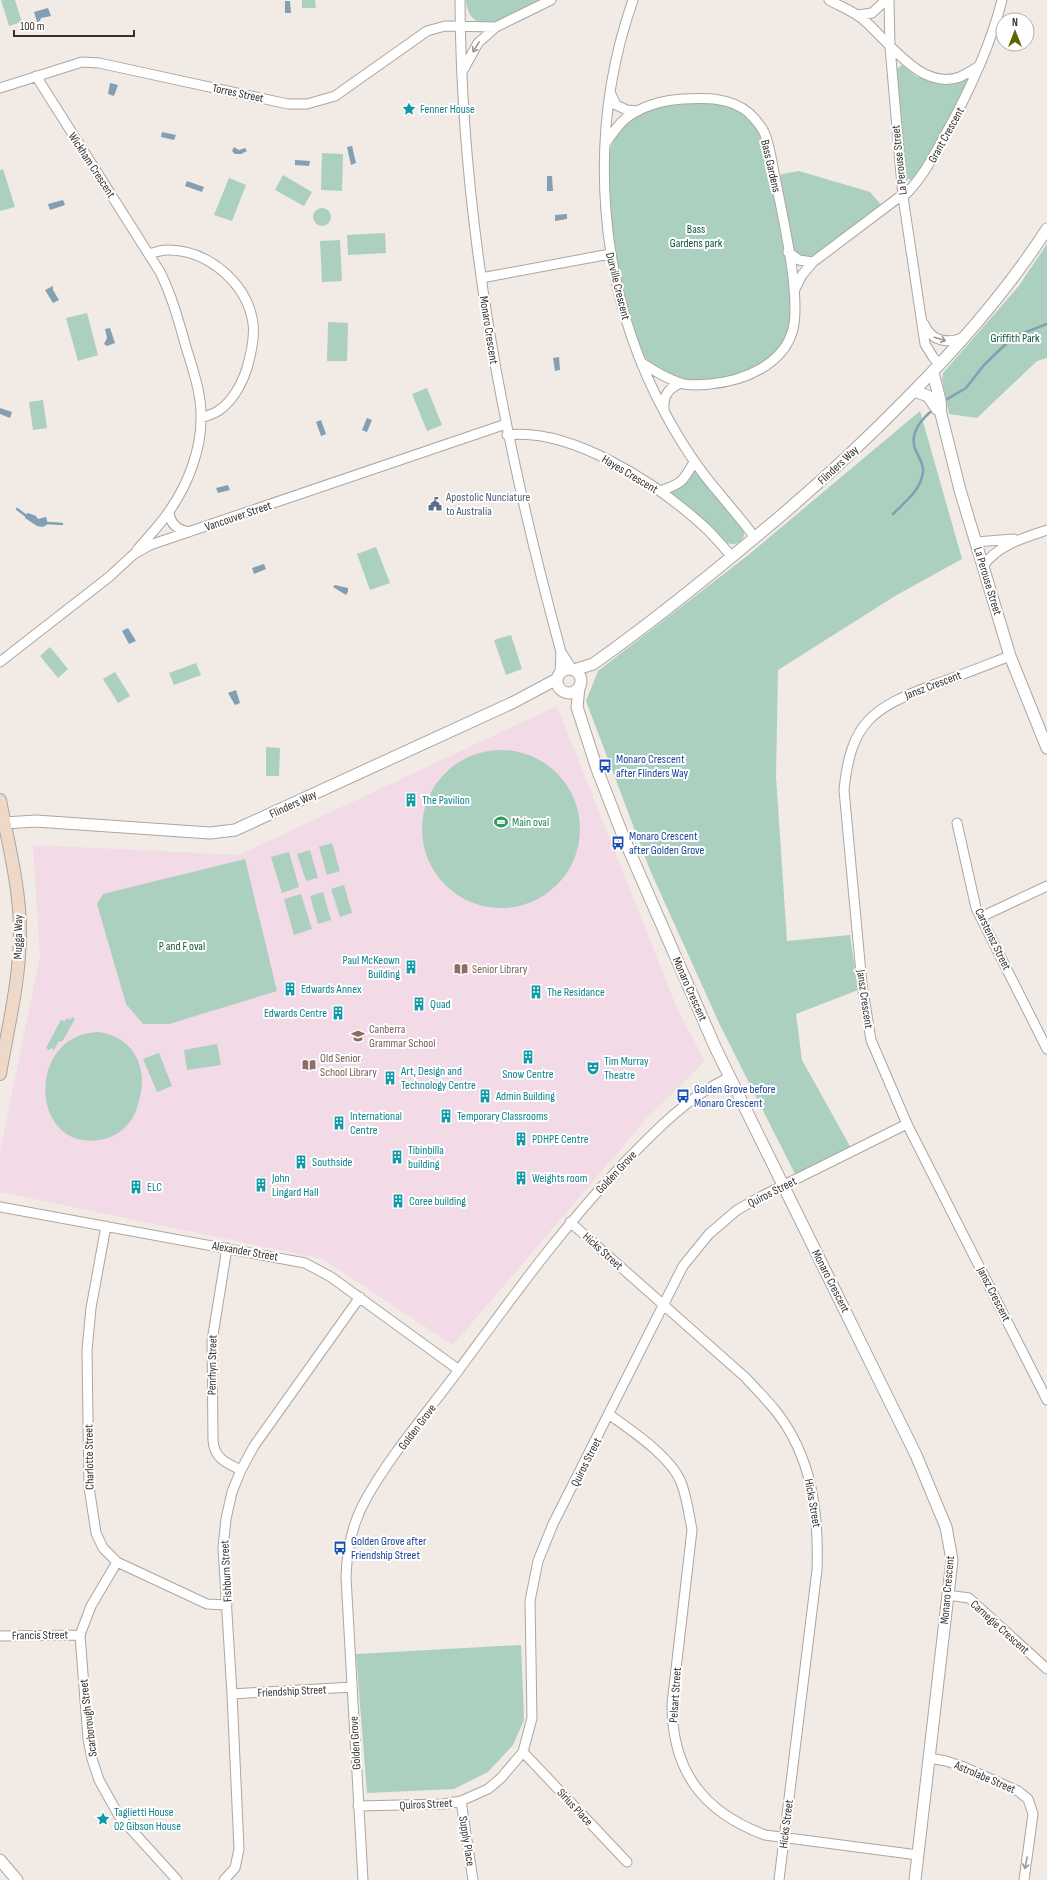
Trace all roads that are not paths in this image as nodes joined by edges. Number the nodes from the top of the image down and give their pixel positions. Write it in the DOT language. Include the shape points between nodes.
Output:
graph roads {
  1 [pos="460,0"];
  2 [pos="550,0"];
  3 [pos="633,0"];
  4 [pos="829,0"];
  5 [pos="886,0"];
  6 [pos="889,0"];
  7 [pos="1002,0"];
  8 [pos="857,15"];
  9 [pos="460,26"];
  10 [pos="496,27"];
  11 [pos="890,47"];
  12 [pos="979,66"];
  13 [pos="462,72"];
  14 [pos="36,76"];
  15 [pos="0,88"];
  16 [pos="610,91"];
  17 [pos="638,111"];
  18 [pos="605,145"];
  19 [pos="903,197"];
  20 [pos="1047,229"];
  21 [pos="788,252"];
  22 [pos="150,254"];
  23 [pos="610,254"];
  24 [pos="813,262"];
  25 [pos="481,278"];
  26 [pos="794,291"];
  27 [pos="922,319"];
  28 [pos="967,336"];
  29 [pos="642,363"];
  30 [pos="937,368"];
  31 [pos="681,383"];
  32 [pos="914,391"];
  33 [pos="939,407"];
  34 [pos="664,413"];
  35 [pos="201,418"];
  36 [pos="506,424"];
  37 [pos="507,435"];
  38 [pos="694,462"];
  39 [pos="660,491"];
  40 [pos="169,512"];
  41 [pos="1047,530"];
  42 [pos="191,532"];
  43 [pos="755,538"];
  44 [pos="1022,538"];
  45 [pos="976,542"];
  46 [pos="134,554"];
  47 [pos="732,557"];
  48 [pos="983,566"];
  49 [pos="561,652"];
  50 [pos="1010,656"];
  51 [pos="0,662"];
  52 [pos="593,664"];
  53 [pos="573,670"];
  54 [pos="559,676"];
  55 [pos="580,683"];
  56 [pos="564,692"];
  57 [pos="514,702"];
  58 [pos="577,708"];
  59 [pos="1047,748"];
  60 [pos="0,800"];
  61 [pos="957,823"];
  62 [pos="5,826"];
  63 [pos="1047,886"];
  64 [pos="981,917"];
  65 [pos="1047,1049"];
  66 [pos="0,1074"];
  67 [pos="730,1077"];
  68 [pos="908,1124"];
  69 [pos="782,1186"];
  70 [pos="0,1207"];
  71 [pos="570,1222"];
  72 [pos="106,1226"];
  73 [pos="227,1248"];
  74 [pos="360,1298"];
  75 [pos="663,1305"];
  76 [pos="459,1370"];
  77 [pos="1047,1400"];
  78 [pos="610,1414"];
  79 [pos="241,1470"];
  80 [pos="118,1562"];
  81 [pos="948,1595"];
  82 [pos="227,1605"];
  83 [pos="80,1635"];
  84 [pos="0,1636"];
  85 [pos="1047,1669"];
  86 [pos="352,1687"];
  87 [pos="232,1694"];
  88 [pos="523,1752"];
  89 [pos="929,1758"];
  90 [pos="460,1802"];
  91 [pos="358,1806"];
  92 [pos="784,1839"];
  93 [pos="918,1855"];
  94 [pos="0,1861"];
  95 [pos="627,1862"];
  96 [pos="17,1880"];
  97 [pos="176,1880"];
  98 [pos="224,1880"];
  99 [pos="363,1880"];
  100 [pos="473,1880"];
  101 [pos="779,1880"];
  102 [pos="915,1880"];
  103 [pos="1024,1880"];
  1 -- 9 [label="street, Monaro Crescent"];
  2 -- 10 [label="street"];
  3 -- 16 [label="street, Durville Crescent" via="625,23"];
  4 -- 8 [label="street"];
  5 -- 8 [label="street" via="872,13"];
  6 -- 11 [label="street, La Perouse Street"];
  7 -- 12 [label="street, Grant Crescent" via="996,24"];
  8 -- 11 [label="street"];
  9 -- 10 [label="street, Torres Street"];
  9 -- 13 [label="street, Monaro Crescent"];
  9 -- 14 [label="street, Torres Street" via="444,26 427,31 335,96 307,104 288,104 99,63 82,62"];
  10 -- 13 [label="street, one-way" via="478,43"];
  11 -- 12 [label="street" via="912,66 944,79 959,77"];
  11 -- 19 [label="street, La Perouse Street"];
  12 -- 19 [label="street, Grant Crescent" via="963,104 922,177"];
  13 -- 25 [label="street, Monaro Crescent" via="467,157"];
  14 -- 15 [label="street, Torres Street"];
  14 -- 22 [label="street, Wickham Crescent"];
  16 -- 17 [label="street" via="616,106"];
  16 -- 18 [label="street, Durville Crescent"];
  17 -- 18 [label="street, Bass Gardens" via="624,119"];
  17 -- 21 [label="street, Bass Gardens" via="678,99 711,98 739,107 748,113 764,132"];
  18 -- 23 [label="street, Durville Crescent" via="604,169"];
  19 -- 24 [label="street" via="898,198"];
  19 -- 27 [label="street, La Perouse Street"];
  20 -- 28 [label="street, Flinders Way" via="1019,272"];
  21 -- 24 [label="street" via="799,260"];
  21 -- 26 [label="street, Bass Gardens"];
  22 -- 35 [label="street, Wickham Crescent" via="168,289 175,310 194,373"];
  22 -- 35 [label="street" via="167,250 206,258 224,271 240,289 249,309 253,324 253,342 244,379 232,397 218,411"];
  23 -- 25 [label="street"];
  23 -- 29 [label="street, Durville Crescent" via="626,320"];
  24 -- 26 [label="street" via="802,275"];
  25 -- 36 [label="street, Monaro Crescent"];
  26 -- 31 [label="street, Bass Gardens" via="793,330 778,356 762,369 741,378 722,383"];
  27 -- 28 [label="street, La Perouse Street, one-way" via="927,331 940,340 955,341"];
  27 -- 30 [label="street, La Perouse Street" via="924,344"];
  28 -- 30 [label="street, Flinders Way"];
  29 -- 31 [label="street, Bass Gardens"];
  29 -- 34 [label="street, Durville Crescent"];
  30 -- 32 [label="street, Flinders Way"];
  30 -- 33 [label="street, La Perouse Street" via="934,382"];
  31 -- 34 [label="street" via="673,386 664,397"];
  32 -- 33 [label="street" via="928,396"];
  32 -- 43 [label="street, Flinders Way" via="835,468"];
  33 -- 45 [label="street, La Perouse Street"];
  34 -- 38 [label="street, Durville Crescent"];
  35 -- 40 [label="street, Wickham Crescent" via="199,440 192,467"];
  36 -- 37 [label="street, Monaro Crescent"];
  36 -- 42 [label="street, Vancouver Street"];
  37 -- 39 [label="street, Hayes Crescent" via="539,434 573,445 609,460"];
  37 -- 49 [label="street, Monaro Crescent" via="530,538"];
  38 -- 39 [label="street" via="680,483"];
  38 -- 43 [label="street, Durville Crescent"];
  39 -- 47 [label="street, Hayes Crescent" via="700,522"];
  40 -- 42 [label="street" via="177,528"];
  40 -- 46 [label="street, Wickham Crescent"];
  41 -- 44 [label="street"];
  42 -- 46 [label="street, Vancouver Street" via="150,545"];
  43 -- 47 [label="street, Flinders Way"];
  44 -- 45 [label="street"];
  44 -- 48 [label="street" via="990,556"];
  45 -- 48 [label="street, La Perouse Street"];
  46 -- 51 [label="street, Vancouver Street" via="109,577"];
  47 -- 52 [label="street, Flinders Way"];
  48 -- 50 [label="street, La Perouse Street"];
  49 -- 53 [label="street, Monaro Crescent"];
  49 -- 54 [label="street, Monaro Crescent"];
  50 -- 59 [label="street, La Perouse Street"];
  50 -- 68 [label="street, Jansz Crescent" via="886,705 872,716 859,732 848,758 844,790 866,1014 871,1040"];
  52 -- 53 [label="street, Flinders Way"];
  52 -- 55 [label="street, Flinders Way"];
  53 -- 54 [label="street" via="566,669"];
  53 -- 55 [label="street"];
  54 -- 56 [label="street" via="558,686"];
  54 -- 57 [label="street, Flinders Way"];
  55 -- 56 [label="street" via="573,692"];
  55 -- 58 [label="street, Monaro Crescent"];
  56 -- 57 [label="street, Flinders Way" via="552,691"];
  56 -- 58 [label="street, Monaro Crescent"];
  57 -- 62 [label="street, Flinders Way" via="235,830 210,833 55,824"];
  58 -- 67 [label="street, Monaro Crescent" via="625,841"];
  60 -- 62 [label="main road, Mugga Way"];
  61 -- 64 [label="street, Carstensz Street" via="976,908"];
  62 -- 66 [label="main road, Mugga Way" via="17,889 20,932 15,986"];
  63 -- 64 [label="street"];
  64 -- 65 [label="street, Carstensz Street"];
  67 -- 69 [label="street, Monaro Crescent"];
  67 -- 71 [label="street, Golden Grove" via="689,1102 654,1133"];
  68 -- 69 [label="street, Quiros Street"];
  68 -- 77 [label="street, Jansz Crescent"];
  69 -- 75 [label="street, Quiros Street" via="738,1210 709,1234 683,1266"];
  69 -- 81 [label="street, Monaro Crescent" via="873,1364 935,1497 946,1527 952,1560"];
  70 -- 72 [label="street, Alexander Street"];
  71 -- 75 [label="street, Hicks Street"];
  71 -- 76 [label="street, Golden Grove"];
  72 -- 73 [label="street, Alexander Street"];
  72 -- 80 [label="street, Charlotte Street" via="88,1327 89,1487 96,1533 103,1548"];
  73 -- 74 [label="street, Alexander Street" via="305,1263 321,1270"];
  73 -- 79 [label="street, Penrhyn Street" via="212,1341 212,1440 220,1459"];
  74 -- 76 [label="street, Alexander Street"];
  74 -- 79 [label="street, Fishburn Street" via="254,1446"];
  75 -- 78 [label="street, Quiros Street"];
  75 -- 92 [label="street, Hicks Street" via="746,1378 776,1411 801,1456 814,1498 818,1532 817,1570"];
  76 -- 86 [label="street, Golden Grove" via="381,1476 366,1499 354,1526 348,1550 346,1577"];
  78 -- 88 [label="street, Quiros Street" via="545,1542 533,1582 529,1627 532,1718"];
  78 -- 92 [label="street, Pelsart Street" via="663,1458 680,1481 688,1504 692,1530 672,1704 675,1742 683,1766 697,1789 720,1813 742,1827"];
  79 -- 82 [label="street, Fishburn Street" via="228,1506 224,1534"];
  80 -- 82 [label="street, Charlotte Street" via="207,1604"];
  80 -- 83 [label="street, Scarborough Street" via="91,1606"];
  81 -- 85 [label="street, Carnegie Crescent" via="969,1598"];
  81 -- 89 [label="street, Monaro Crescent"];
  82 -- 87 [label="street, Fishburn Street"];
  83 -- 84 [label="street, Francis Street"];
  83 -- 97 [label="street, Scarborough Street" via="88,1739 99,1780 119,1816"];
  86 -- 87 [label="street, Friendship Street"];
  86 -- 91 [label="street, Golden Grove"];
  87 -- 98 [label="street, Fishburn Street" via="239,1849 234,1868"];
  88 -- 90 [label="street, Quiros Street" via="488,1789"];
  88 -- 95 [label="street, Sirius Place"];
  89 -- 93 [label="street, Monaro Crescent"];
  89 -- 103 [label="street, Astrolabe Street, one-way" via="964,1767 1024,1794 1031,1804 1033,1814"];
  90 -- 91 [label="street, Quiros Street"];
  90 -- 100 [label="street, Supply Place"];
  91 -- 99 [label="street, Golden Grove"];
  92 -- 93 [label="street, Pelsart Street"];
  92 -- 101 [label="street, Hicks Street"];
  93 -- 102 [label="street, Monaro Crescent"];
  94 -- 96 [label="street"];
}
